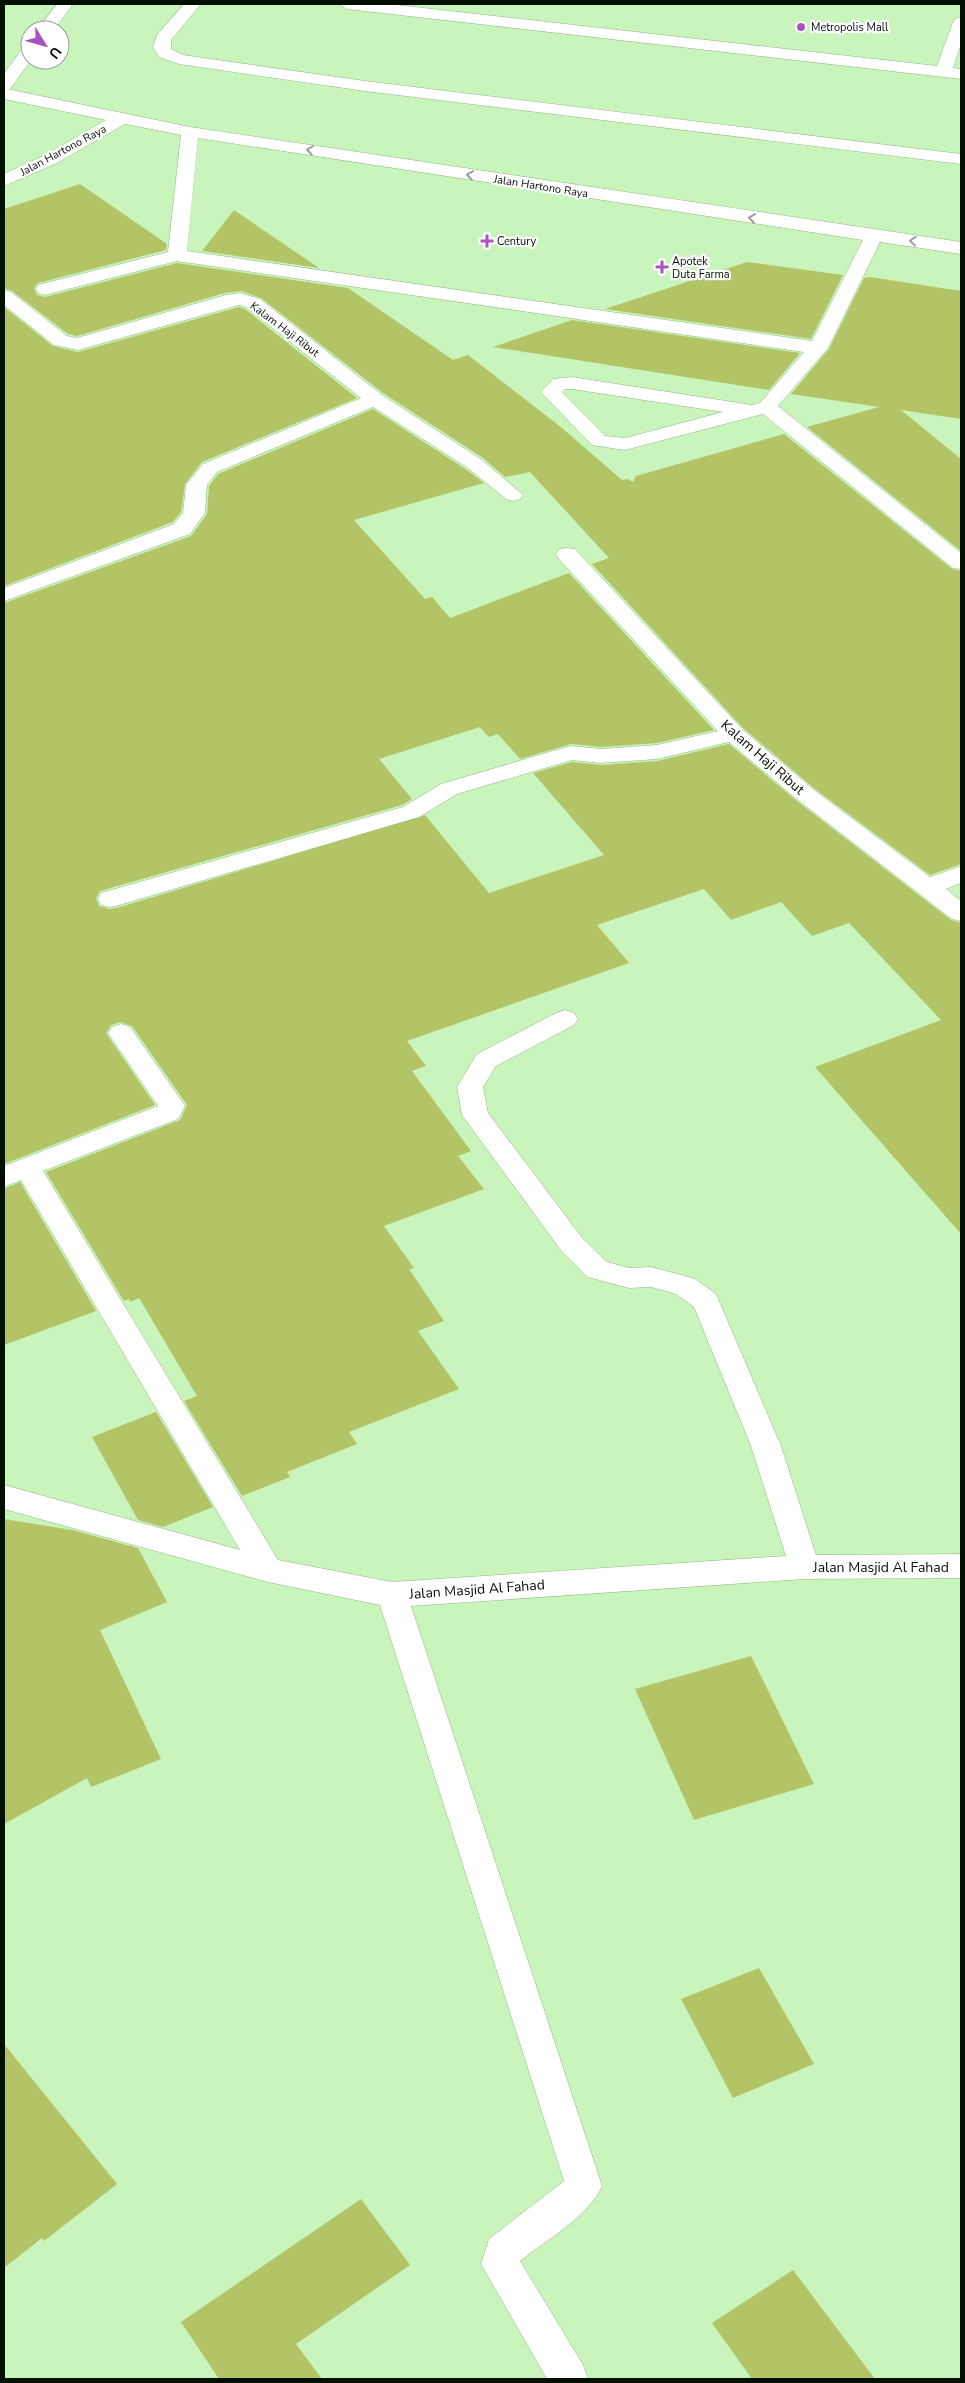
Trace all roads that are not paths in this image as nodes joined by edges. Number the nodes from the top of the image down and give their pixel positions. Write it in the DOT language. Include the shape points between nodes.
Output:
graph roads {
  1 [pos="65,4"];
  2 [pos="193,4"];
  3 [pos="347,4"];
  4 [pos="53,20"];
  5 [pos="961,22"];
  6 [pos="20,63"];
  7 [pos="942,72"];
  8 [pos="961,74"];
  9 [pos="4,85"];
  10 [pos="4,94"];
  11 [pos="121,119"];
  12 [pos="190,132"];
  13 [pos="961,159"];
  14 [pos="4,181"];
  15 [pos="874,236"];
  16 [pos="961,248"];
  17 [pos="177,255"];
  18 [pos="46,289"];
  19 [pos="4,296"];
  20 [pos="818,348"];
  21 [pos="375,399"];
  22 [pos="760,409"];
  23 [pos="513,495"];
  24 [pos="567,554"];
  25 [pos="961,563"];
  26 [pos="4,595"];
  27 [pos="734,734"];
  28 [pos="961,874"];
  29 [pos="928,887"];
  30 [pos="110,899"];
  31 [pos="961,913"];
  32 [pos="565,1019"];
  33 [pos="121,1033"];
  34 [pos="15,1172"];
  35 [pos="4,1497"];
  36 [pos="961,1566"];
  37 [pos="805,1567"];
  38 [pos="268,1570"];
  39 [pos="392,1595"];
  40 [pos="569,2379"];
  1 -- 4 [label="street"];
  2 -- 13 [label="street" via="160,47 179,59 365,86"];
  3 -- 7 [label="street"];
  5 -- 7 [label="street"];
  6 -- 9 [label="street"];
  7 -- 8 [label="street"];
  10 -- 11 [label="street, Jalan Hartono Raya"];
  11 -- 12 [label="street, Jalan Hartono Raya"];
  11 -- 14 [label="street, Jalan Hartono Raya" via="51,159"];
  15 -- 12 [label="street, Jalan Hartono Raya, one-way"];
  12 -- 17 [label="street"];
  16 -- 15 [label="street, Jalan Hartono Raya, one-way"];
  15 -- 20 [label="street"];
  17 -- 18 [label="street"];
  17 -- 20 [label="street"];
  19 -- 21 [label="street, Kalam Haji Ribut" via="61,341 78,344 226,301 240,299 253,302"];
  20 -- 22 [label="street"];
  21 -- 23 [label="street, Kalam Haji Ribut" via="475,464"];
  21 -- 26 [label="street" via="210,468 197,482 194,492 196,512 182,529"];
  22 -- 22 [label="street" via="572,383 560,383 551,392 599,441 612,444 625,444"];
  22 -- 25 [label="street"];
  24 -- 27 [label="street, Kalam Haji Ribut"];
  27 -- 29 [label="street, Kalam Haji Ribut" via="806,795"];
  27 -- 30 [label="street" via="657,752 601,756 571,753 449,789 411,812"];
  28 -- 29 [label="street"];
  29 -- 31 [label="street, Kalam Haji Ribut"];
  32 -- 37 [label="street" via="486,1060 470,1087 475,1115 573,1246 598,1270 629,1278 651,1277 685,1286 706,1301 766,1446"];
  33 -- 34 [label="street" via="172,1106 168,1112"];
  34 -- 38 [label="street"];
  35 -- 38 [label="street, Jalan Masjid Al Fahad"];
  36 -- 37 [label="street, Jalan Masjid Al Fahad"];
  37 -- 39 [label="street, Jalan Masjid Al Fahad"];
  38 -- 39 [label="street, Jalan Masjid Al Fahad"];
  39 -- 40 [label="street" via="584,2186 502,2252 500,2257 500,2264"];
}
